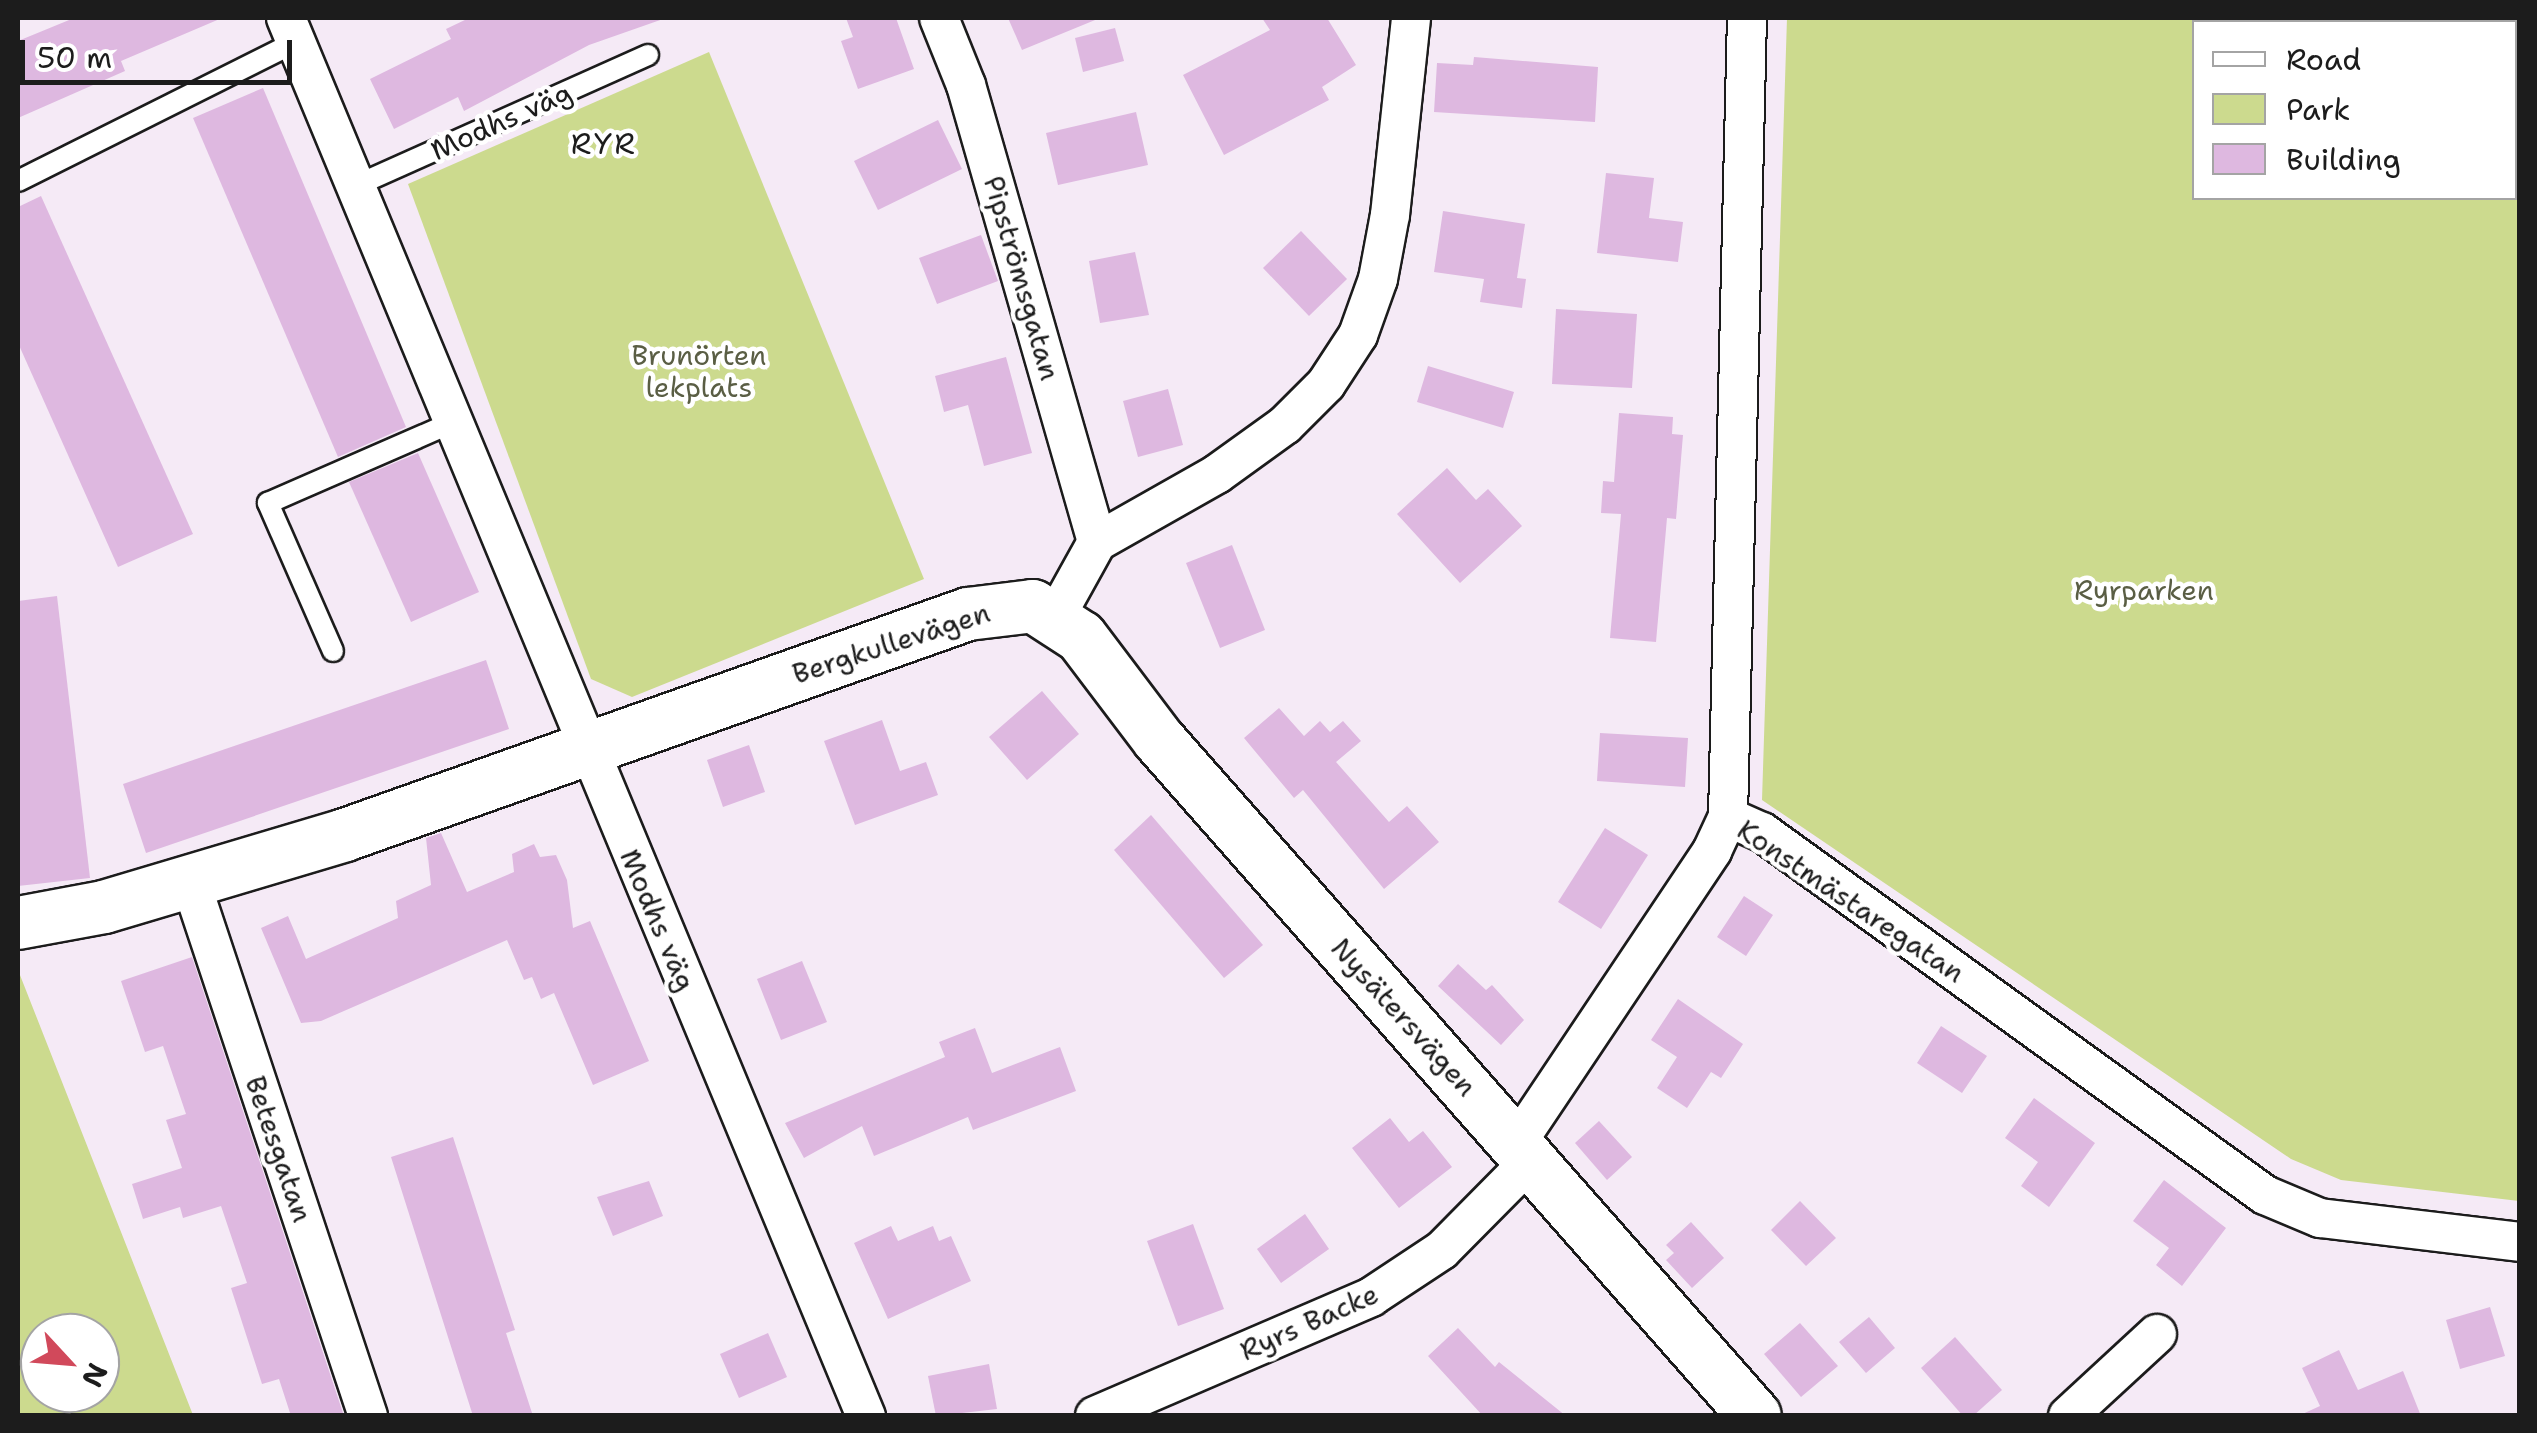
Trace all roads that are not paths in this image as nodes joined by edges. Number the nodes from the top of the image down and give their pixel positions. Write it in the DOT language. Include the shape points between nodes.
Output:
graph roads {
  1 [pos="939,18"];
  2 [pos="1411,18"];
  3 [pos="1748,18"];
  4 [pos="291,30"];
  5 [pos="648,55"];
  6 [pos="18,181"];
  7 [pos="355,186"];
  8 [pos="451,423"];
  9 [pos="1097,542"];
  10 [pos="1056,616"];
  11 [pos="334,651"];
  12 [pos="585,749"];
  13 [pos="1728,816"];
  14 [pos="191,883"];
  15 [pos="18,924"];
  16 [pos="1523,1152"];
  17 [pos="2520,1242"];
  18 [pos="2158,1334"];
  19 [pos="1106,1413"];
  20 [pos="368,1416"];
  21 [pos="866,1416"];
  22 [pos="1755,1416"];
  23 [pos="2068,1416"];
  1 -- 9 [label="street, Pipströmsgatan" via="966,85"];
  2 -- 9 [label="street" via="1390,215 1378,280 1358,334 1326,384 1286,424 1217,474"];
  3 -- 13 [label="street, Konstmästaregatan"];
  4 -- 6 [label="lane, Modhs väg"];
  4 -- 7 [label="street, Modhs väg"];
  5 -- 7 [label="lane, Modhs väg"];
  7 -- 8 [label="street, Modhs väg"];
  8 -- 11 [label="lane" via="268,503"];
  8 -- 12 [label="street, Modhs väg"];
  9 -- 10 [label="street"];
  10 -- 12 [label="street, Bergkullevägen" via="1008,606 968,614"];
  10 -- 16 [label="street, Nysätersvägen" via="1082,637 1159,740"];
  12 -- 14 [label="street, Bergkullevägen"];
  12 -- 21 [label="street, Modhs väg"];
  13 -- 16 [label="street, Ryrs Backe" via="1712,852"];
  13 -- 17 [label="street, Konstmästaregatan" via="1762,832 2265,1195 2320,1218"];
  14 -- 15 [label="street, Bergkullevägen"];
  14 -- 20 [label="street, Betesgatan"];
  16 -- 19 [label="street, Ryrs Backe" via="1442,1250 1371,1297"];
  16 -- 22 [label="street, Nysätersvägen"];
  18 -- 23 [label="street"];
}
